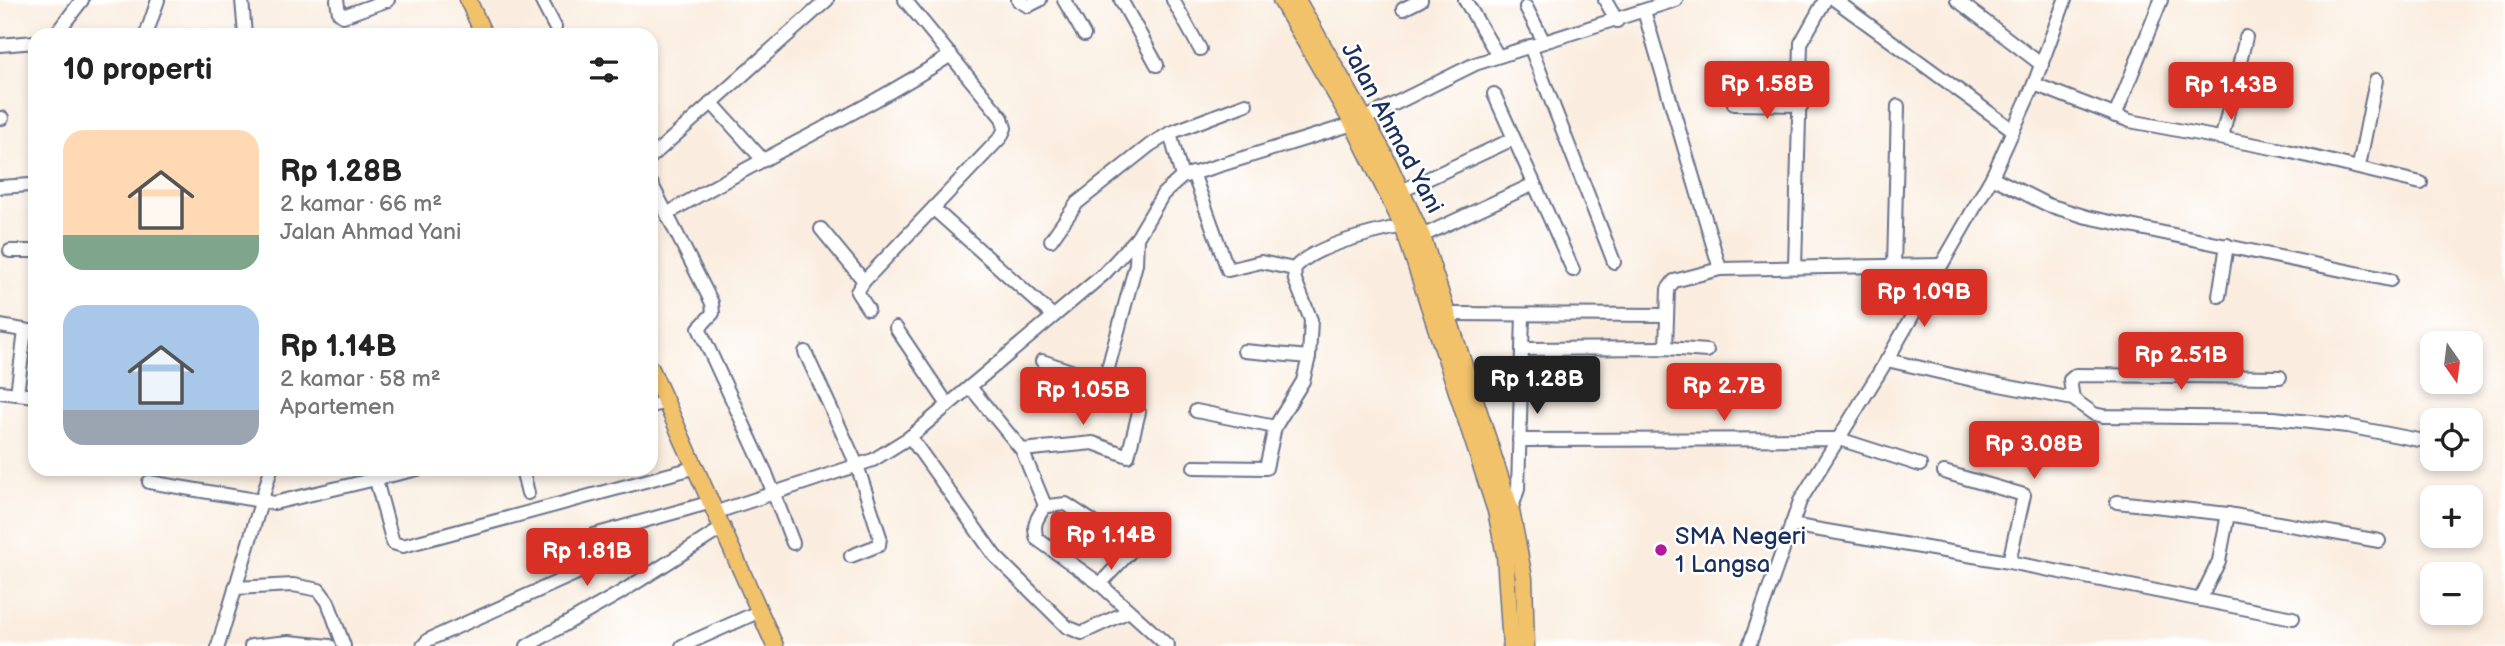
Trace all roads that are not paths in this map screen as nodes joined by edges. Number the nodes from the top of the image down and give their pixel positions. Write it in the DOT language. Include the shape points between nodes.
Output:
graph roads {
  1 [pos="82,0"];
  2 [pos="158,0"];
  3 [pos="240,0"];
  4 [pos="337,0"];
  5 [pos="388,0"];
  6 [pos="468,0"];
  7 [pos="541,0"];
  8 [pos="827,0"];
  9 [pos="905,0"];
  10 [pos="1018,0"];
  11 [pos="1040,0"];
  12 [pos="1064,0"];
  13 [pos="1121,0"];
  14 [pos="1173,0"];
  15 [pos="1282,0"];
  16 [pos="1421,0"];
  17 [pos="1465,0"];
  18 [pos="1605,0"];
  19 [pos="1676,0"];
  20 [pos="1825,0"];
  21 [pos="1835,0"];
  22 [pos="1957,0"];
  23 [pos="2065,0"];
  24 [pos="2161,0"];
  25 [pos="1304,3"];
  26 [pos="1526,6"];
  27 [pos="1403,9"];
  28 [pos="1644,11"];
  29 [pos="1617,21"];
  30 [pos="555,27"];
  31 [pos="60,28"];
  32 [pos="148,28"];
  33 [pos="244,28"];
  34 [pos="481,28"];
  35 [pos="1084,35"];
  36 [pos="2246,37"];
  37 [pos="1544,42"];
  38 [pos="28,43"];
  39 [pos="0,45"];
  40 [pos="1530,46"];
  41 [pos="1200,49"];
  42 [pos="950,55"];
  43 [pos="1498,56"];
  44 [pos="1157,65"];
  45 [pos="2042,65"];
  46 [pos="2376,80"];
  47 [pos="2034,84"];
  48 [pos="1494,94"];
  49 [pos="711,102"];
  50 [pos="1246,104"];
  51 [pos="1734,104"];
  52 [pos="1802,105"];
  53 [pos="1898,106"];
  54 [pos="2115,116"];
  55 [pos="1358,121"];
  56 [pos="2013,130"];
  57 [pos="1170,133"];
  58 [pos="2221,137"];
  59 [pos="1513,139"];
  60 [pos="658,150"];
  61 [pos="762,160"];
  62 [pos="2359,166"];
  63 [pos="1187,175"];
  64 [pos="1992,177"];
  65 [pos="2421,183"];
  66 [pos="1534,184"];
  67 [pos="28,185"];
  68 [pos="0,187"];
  69 [pos="1396,194"];
  70 [pos="658,197"];
  71 [pos="935,210"];
  72 [pos="667,214"];
  73 [pos="1403,226"];
  74 [pos="821,229"];
  75 [pos="1422,236"];
  76 [pos="1137,238"];
  77 [pos="1051,240"];
  78 [pos="2227,245"];
  79 [pos="10,251"];
  80 [pos="28,251"];
  81 [pos="1614,262"];
  82 [pos="1941,265"];
  83 [pos="1795,267"];
  84 [pos="1894,267"];
  85 [pos="1720,269"];
  86 [pos="1294,270"];
  87 [pos="1573,270"];
  88 [pos="2390,280"];
  89 [pos="864,281"];
  90 [pos="2219,296"];
  91 [pos="868,309"];
  92 [pos="1449,314"];
  93 [pos="1052,315"];
  94 [pos="1523,315"];
  95 [pos="1667,315"];
  96 [pos="0,326"];
  97 [pos="896,328"];
  98 [pos="28,332"];
  99 [pos="28,342"];
  100 [pos="1666,348"];
  101 [pos="1523,349"];
  102 [pos="1244,351"];
  103 [pos="1707,351"];
  104 [pos="805,352"];
  105 [pos="1309,357"];
  106 [pos="1887,359"];
  107 [pos="1042,361"];
  108 [pos="2280,377"];
  109 [pos="970,387"];
  110 [pos="0,392"];
  111 [pos="17,394"];
  112 [pos="28,395"];
  113 [pos="2073,399"];
  114 [pos="659,404"];
  115 [pos="948,405"];
  116 [pos="1196,411"];
  117 [pos="1139,412"];
  118 [pos="1275,427"];
  119 [pos="910,437"];
  120 [pos="1839,439"];
  121 [pos="1519,440"];
  122 [pos="2420,440"];
  123 [pos="1022,450"];
  124 [pos="1920,464"];
  125 [pos="857,465"];
  126 [pos="697,467"];
  127 [pos="1194,467"];
  128 [pos="1944,472"];
  129 [pos="269,476"];
  130 [pos="391,476"];
  131 [pos="524,476"];
  132 [pos="376,480"];
  133 [pos="149,482"];
  134 [pos="774,492"];
  135 [pos="528,493"];
  136 [pos="261,502"];
  137 [pos="2117,502"];
  138 [pos="1046,505"];
  139 [pos="1511,511"];
  140 [pos="717,514"];
  141 [pos="2228,514"];
  142 [pos="1092,521"];
  143 [pos="1791,526"];
  144 [pos="2379,541"];
  145 [pos="793,543"];
  146 [pos="1131,551"];
  147 [pos="851,555"];
  148 [pos="2009,562"];
  149 [pos="1100,584"];
  150 [pos="235,588"];
  151 [pos="2201,598"];
  152 [pos="1129,611"];
  153 [pos="758,612"];
  154 [pos="2293,618"];
  155 [pos="218,646"];
  156 [pos="251,646"];
  157 [pos="330,646"];
  158 [pos="344,646"];
  159 [pos="423,646"];
  160 [pos="527,646"];
  161 [pos="682,646"];
  162 [pos="775,646"];
  163 [pos="1168,646"];
  164 [pos="1511,646"];
  165 [pos="1526,646"];
  166 [pos="1749,646"];
  1 -- 31 [label="street"];
  2 -- 32 [label="street"];
  3 -- 33 [label="street"];
  4 -- 5 [label="street" via="343,16"];
  6 -- 34 [label="main road"];
  7 -- 30 [label="street"];
  8 -- 49 [label="street"];
  9 -- 42 [label="street"];
  10 -- 11 [label="street" via="1028,6"];
  12 -- 35 [label="street"];
  13 -- 44 [label="street"];
  14 -- 41 [label="street"];
  15 -- 55 [label="main road"];
  16 -- 27 [label="street"];
  17 -- 43 [label="street"];
  18 -- 29 [label="street"];
  19 -- 28 [label="street"];
  20 -- 52 [label="street" via="1801,43"];
  21 -- 56 [label="street"];
  22 -- 45 [label="street"];
  23 -- 45 [label="street"];
  24 -- 54 [label="street"];
  25 -- 55 [label="main road, Jalan Ahmad Yani"];
  26 -- 37 [label="street"];
  28 -- 29 [label="street"];
  28 -- 85 [label="street"];
  29 -- 37 [label="street"];
  36 -- 58 [label="street"];
  37 -- 40 [label="street"];
  38 -- 39 [label="street"];
  40 -- 43 [label="street"];
  40 -- 81 [label="street"];
  42 -- 61 [label="street" via="916,78"];
  42 -- 71 [label="street" via="1002,118 1005,128"];
  43 -- 55 [label="street" via="1452,73"];
  45 -- 47 [label="street"];
  46 -- 62 [label="street"];
  47 -- 54 [label="street"];
  47 -- 56 [label="street"];
  48 -- 59 [label="street"];
  49 -- 60 [label="street"];
  49 -- 61 [label="street"];
  50 -- 57 [label="street"];
  51 -- 52 [label="street"];
  52 -- 83 [label="street"];
  53 -- 84 [label="street"];
  54 -- 58 [label="street"];
  55 -- 63 [label="street"];
  55 -- 69 [label="main road, Jalan Ahmad Yani"];
  56 -- 64 [label="street"];
  57 -- 63 [label="street"];
  57 -- 77 [label="street" via="1077,203"];
  58 -- 62 [label="street"];
  59 -- 66 [label="street"];
  59 -- 69 [label="street"];
  61 -- 72 [label="street"];
  62 -- 65 [label="street"];
  63 -- 76 [label="street" via="1163,194"];
  63 -- 86 [label="street" via="1228,270 1261,262"];
  64 -- 78 [label="street" via="2048,205 2087,217"];
  64 -- 82 [label="street"];
  66 -- 75 [label="street"];
  66 -- 87 [label="street"];
  67 -- 68 [label="street"];
  69 -- 73 [label="main road"];
  69 -- 75 [label="main road, Jalan Ahmad Yani"];
  70 -- 72 [label="street"];
  71 -- 89 [label="street"];
  71 -- 93 [label="street"];
  72 -- 134 [label="street" via="714,310 699,331"];
  73 -- 86 [label="street" via="1336,246"];
  73 -- 164 [label="main road" via="1496,511 1506,555"];
  74 -- 89 [label="street"];
  75 -- 92 [label="main road, Jalan Ahmad Yani"];
  76 -- 93 [label="street" via="1104,274"];
  76 -- 107 [label="street" via="1136,264 1107,372 1094,379"];
  78 -- 88 [label="street"];
  78 -- 90 [label="street"];
  79 -- 80 [label="street"];
  82 -- 84 [label="street"];
  82 -- 106 [label="street"];
  83 -- 84 [label="street"];
  83 -- 85 [label="street"];
  85 -- 95 [label="street" via="1670,284"];
  86 -- 105 [label="street" via="1311,320"];
  89 -- 91 [label="street" via="857,292"];
  92 -- 94 [label="street"];
  92 -- 139 [label="main road, Jalan Ahmad Yani"];
  93 -- 109 [label="street"];
  94 -- 95 [label="street"];
  94 -- 101 [label="street"];
  95 -- 100 [label="street"];
  96 -- 98 [label="street"];
  97 -- 115 [label="street"];
  99 -- 111 [label="street"];
  100 -- 101 [label="street"];
  100 -- 103 [label="street"];
  101 -- 121 [label="street"];
  102 -- 105 [label="street"];
  104 -- 125 [label="street"];
  105 -- 118 [label="street" via="1303,381"];
  106 -- 113 [label="street"];
  106 -- 120 [label="street"];
  108 -- 113 [label="street" via="2076,375 2070,380"];
  109 -- 115 [label="street"];
  109 -- 123 [label="street"];
  110 -- 111 [label="street"];
  111 -- 112 [label="street"];
  113 -- 122 [label="street" via="2103,416 2274,418"];
  114 -- 126 [label="main road"];
  115 -- 119 [label="street"];
  116 -- 118 [label="street"];
  117 -- 123 [label="street" via="1128,456 1093,443"];
  118 -- 127 [label="street" via="1263,470"];
  119 -- 125 [label="street" via="888,453"];
  119 -- 152 [label="street" via="995,556 1067,626 1082,633"];
  120 -- 121 [label="street"];
  120 -- 124 [label="street"];
  120 -- 143 [label="street" via="1812,479"];
  121 -- 139 [label="street" via="1518,489"];
  123 -- 138 [label="street"];
  125 -- 134 [label="street"];
  125 -- 147 [label="street" via="881,539 875,547"];
  126 -- 132 [label="street" via="403,546 393,543"];
  126 -- 140 [label="main road"];
  128 -- 148 [label="street" via="2024,495"];
  129 -- 136 [label="street"];
  130 -- 132 [label="street"];
  131 -- 135 [label="street"];
  132 -- 136 [label="street" via="289,501"];
  133 -- 136 [label="street"];
  134 -- 140 [label="street"];
  134 -- 145 [label="street"];
  136 -- 150 [label="street"];
  137 -- 141 [label="street"];
  138 -- 142 [label="street" via="1066,505"];
  138 -- 149 [label="street" via="1036,519 1037,539"];
  139 -- 165 [label="main road, Jalan Ahmad Yani" via="1524,578"];
  140 -- 153 [label="main road"];
  140 -- 159 [label="street" via="594,534 588,539 591,562 586,569"];
  140 -- 160 [label="street" via="620,593"];
  141 -- 144 [label="street"];
  141 -- 151 [label="street" via="2219,561"];
  143 -- 148 [label="street"];
  143 -- 166 [label="street"];
  146 -- 149 [label="street"];
  148 -- 151 [label="street"];
  149 -- 152 [label="street"];
  150 -- 155 [label="street"];
  150 -- 158 [label="street" via="319,590"];
  151 -- 154 [label="street"];
  152 -- 163 [label="street"];
  153 -- 161 [label="street"];
  153 -- 162 [label="main road"];
  156 -- 157 [label="street" via="289,642"];
}
